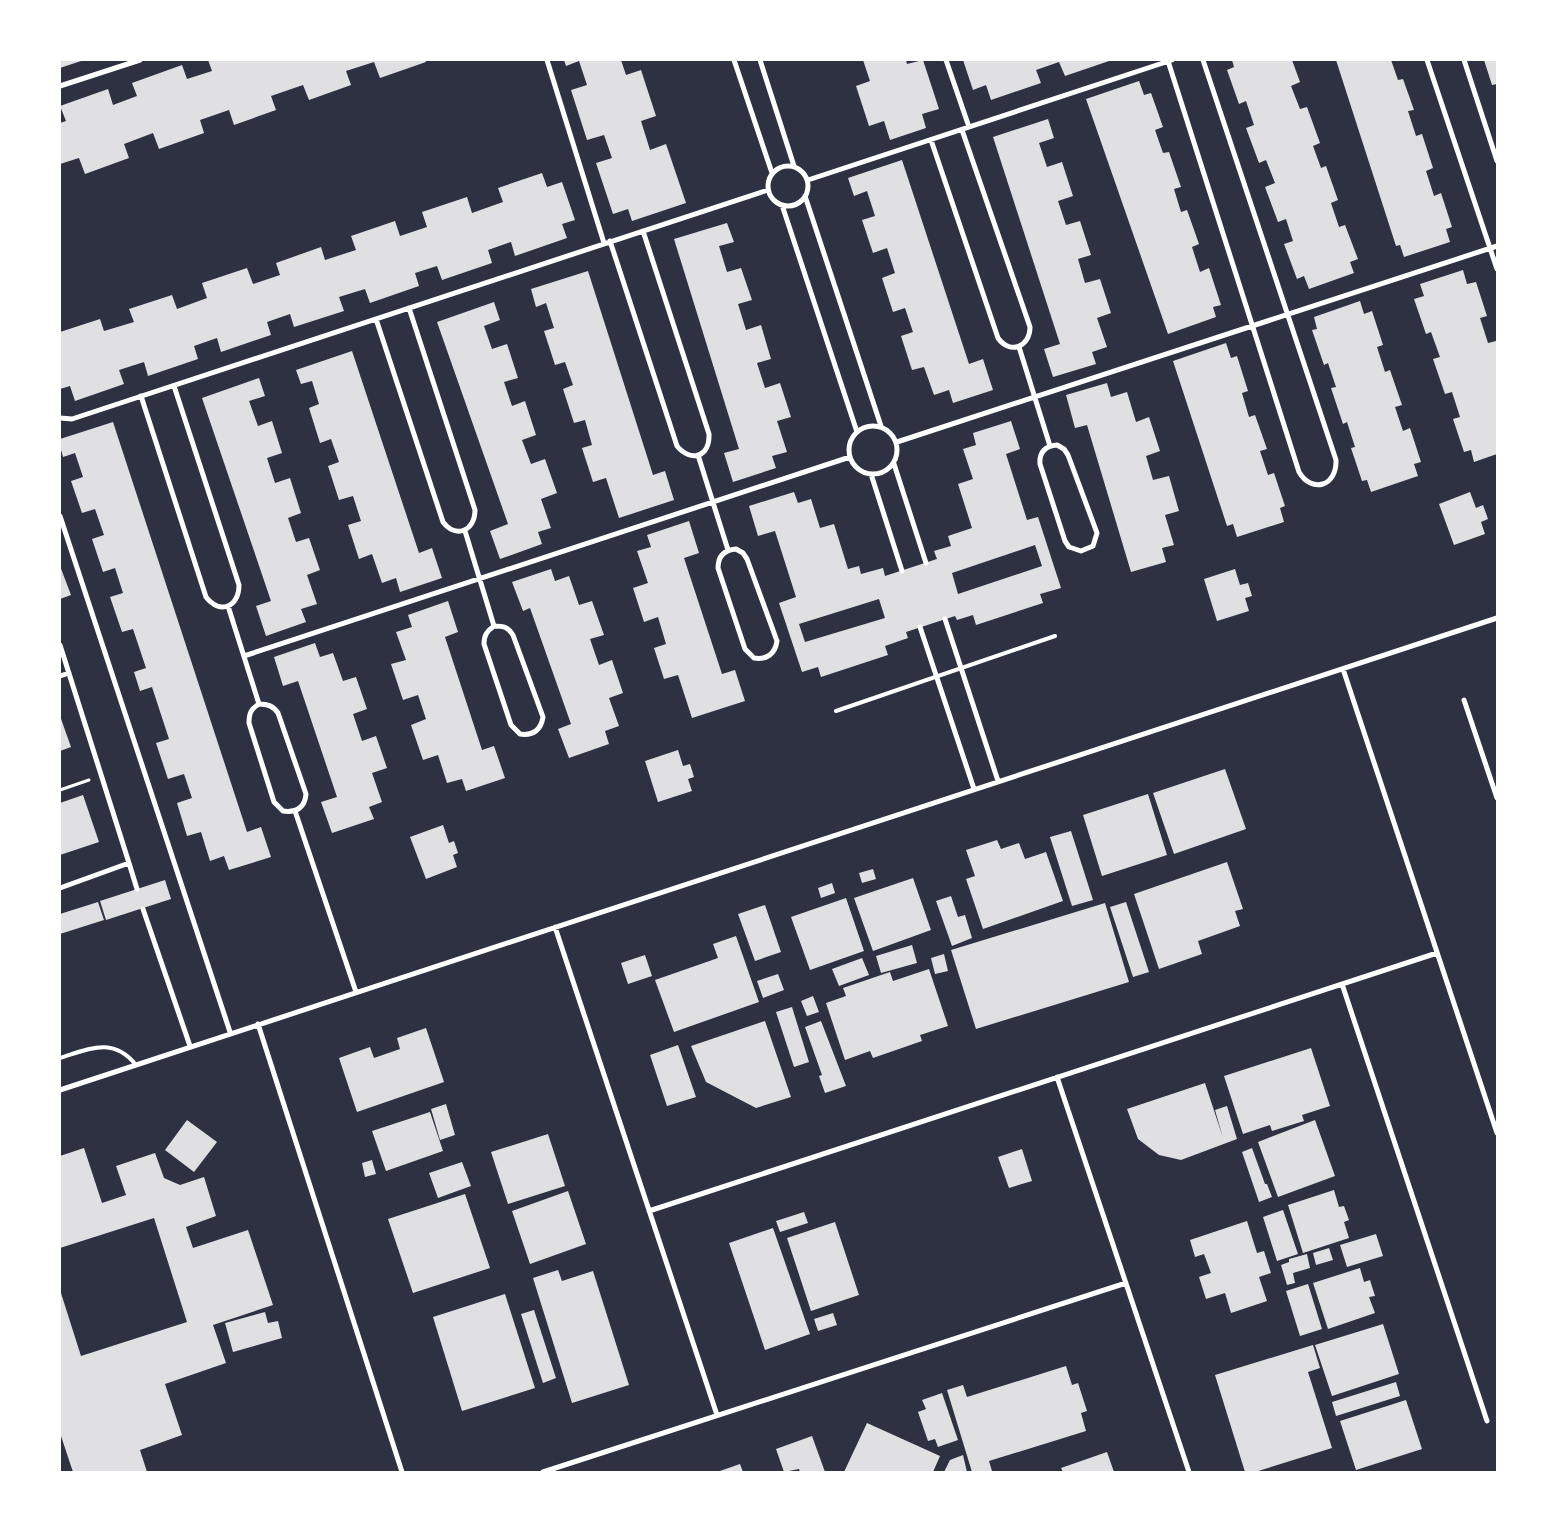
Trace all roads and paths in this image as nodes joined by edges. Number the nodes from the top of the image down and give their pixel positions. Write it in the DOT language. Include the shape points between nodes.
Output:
graph roads {
  1 [pos="140,60"];
  2 [pos="547,60"];
  3 [pos="734,60"];
  4 [pos="760,60"];
  5 [pos="946,60"];
  6 [pos="1204,60"];
  7 [pos="1427,60"];
  8 [pos="1464,60"];
  9 [pos="1170,61"];
  10 [pos="60,86"];
  11 [pos="969,127"];
  12 [pos="962,130"];
  13 [pos="931,140"];
  14 [pos="1497,161"];
  15 [pos="794,166"];
  16 [pos="772,172"];
  17 [pos="808,180"];
  18 [pos="768,190"];
  19 [pos="805,196"];
  20 [pos="782,205"];
  21 [pos="643,231"];
  22 [pos="607,242"];
  23 [pos="1497,246"];
  24 [pos="1490,248"];
  25 [pos="1497,269"];
  26 [pos="409,308"];
  27 [pos="1287,314"];
  28 [pos="376,319"];
  29 [pos="1253,326"];
  30 [pos="1019,347"];
  31 [pos="174,386"];
  32 [pos="141,396"];
  33 [pos="1034,397"];
  34 [pos="60,418"];
  35 [pos="881,426"];
  36 [pos="857,432"];
  37 [pos="897,442"];
  38 [pos="1050,446"];
  39 [pos="698,455"];
  40 [pos="850,457"];
  41 [pos="894,464"];
  42 [pos="871,474"];
  43 [pos="713,502"];
  44 [pos="60,516"];
  45 [pos="464,531"];
  46 [pos="728,550"];
  47 [pos="926,563"];
  48 [pos="902,571"];
  49 [pos="479,578"];
  50 [pos="228,606"];
  51 [pos="1497,618"];
  52 [pos="945,619"];
  53 [pos="494,626"];
  54 [pos="920,627"];
  55 [pos="1055,636"];
  56 [pos="60,645"];
  57 [pos="244,656"];
  58 [pos="961,668"];
  59 [pos="1343,669"];
  60 [pos="69,673"];
  61 [pos="60,676"];
  62 [pos="937,677"];
  63 [pos="1464,700"];
  64 [pos="259,704"];
  65 [pos="836,711"];
  66 [pos="101,775"];
  67 [pos="998,781"];
  68 [pos="974,789"];
  69 [pos="60,790"];
  70 [pos="1497,798"];
  71 [pos="295,811"];
  72 [pos="129,863"];
  73 [pos="60,888"];
  74 [pos="137,889"];
  75 [pos="143,908"];
  76 [pos="555,927"];
  77 [pos="1437,953"];
  78 [pos="1342,984"];
  79 [pos="356,992"];
  80 [pos="258,1024"];
  81 [pos="230,1032"];
  82 [pos="190,1046"];
  83 [pos="60,1058"];
  84 [pos="136,1065"];
  85 [pos="1057,1077"];
  86 [pos="60,1090"];
  87 [pos="1497,1133"];
  88 [pos="649,1211"];
  89 [pos="1126,1283"];
  90 [pos="717,1416"];
  91 [pos="1487,1421"];
  92 [pos="402,1472"];
  93 [pos="543,1472"];
  94 [pos="1189,1472"];
  1 -- 10 [label="street"];
  2 -- 22 [label="street"];
  3 -- 16 [label="street"];
  4 -- 15 [label="street"];
  5 -- 11 [label="street"];
  6 -- 27 [label="street"];
  7 -- 24 [label="street"];
  8 -- 14 [label="street"];
  9 -- 11 [label="street"];
  9 -- 29 [label="street"];
  11 -- 12 [label="street"];
  12 -- 13 [label="street"];
  12 -- 30 [label="street" via="1030,327 1030,335"];
  13 -- 17 [label="street"];
  13 -- 30 [label="street" via="998,338 1003,345"];
  15 -- 16 [label="street" via="778,167"];
  15 -- 17 [label="street" via="801,169"];
  16 -- 18 [label="street"];
  17 -- 19 [label="street"];
  18 -- 20 [label="street" via="775,202"];
  18 -- 21 [label="street"];
  19 -- 20 [label="street" via="795,205"];
  19 -- 35 [label="street"];
  20 -- 36 [label="street"];
  21 -- 22 [label="street"];
  21 -- 39 [label="street" via="709,434 706,450"];
  22 -- 26 [label="street"];
  22 -- 39 [label="street" via="677,446 690,456"];
  23 -- 24 [label="street"];
  24 -- 25 [label="street"];
  24 -- 27 [label="street"];
  26 -- 28 [label="street"];
  26 -- 45 [label="street" via="475,510 472,526"];
  27 -- 29 [label="street"];
  27 -- 29 [label="street" via="1336,460 1333,476 1319,485 1303,479 1299,472"];
  28 -- 31 [label="street"];
  28 -- 45 [label="street" via="443,522 456,532"];
  29 -- 33 [label="street"];
  30 -- 33 [label="street"];
  31 -- 32 [label="street"];
  31 -- 50 [label="street" via="238,585 239,594"];
  32 -- 34 [label="street" via="72,420"];
  32 -- 50 [label="street" via="206,597 219,607"];
  33 -- 37 [label="street"];
  33 -- 38 [label="street"];
  35 -- 36 [label="street" via="872,425"];
  35 -- 37 [label="street"];
  36 -- 40 [label="street" via="851,439"];
  37 -- 41 [label="street" via="898,454"];
  38 -- 38 [label="street" via="1039,457 1040,464 1065,541 1074,550 1088,550 1096,540 1094,524 1068,455 1057,445"];
  39 -- 43 [label="street"];
  40 -- 42 [label="street" via="858,469"];
  40 -- 43 [label="street"];
  41 -- 42 [label="street" via="887,470"];
  41 -- 47 [label="street"];
  42 -- 48 [label="street"];
  43 -- 46 [label="street"];
  43 -- 49 [label="street"];
  44 -- 81 [label="street"];
  45 -- 49 [label="street"];
  46 -- 46 [label="street" via="718,560 718,568 745,649 754,658 767,657 777,641 747,559 736,549"];
  49 -- 53 [label="street"];
  49 -- 57 [label="street"];
  50 -- 57 [label="street"];
  51 -- 59 [label="street"];
  52 -- 58 [label="street"];
  53 -- 53 [label="street" via="484,637 484,644 511,725 520,734 533,733 542,724 543,717 513,635 509,629"];
  54 -- 62 [label="street"];
  55 -- 58 [label="lane"];
  56 -- 60 [label="street"];
  57 -- 64 [label="street"];
  58 -- 62 [label="lane"];
  58 -- 67 [label="street"];
  59 -- 67 [label="street"];
  59 -- 77 [label="street"];
  60 -- 61 [label="street"];
  60 -- 66 [label="street"];
  62 -- 65 [label="lane"];
  62 -- 68 [label="street"];
  63 -- 70 [label="street"];
  64 -- 71 [label="street" via="274,707 278,714 306,794 302,806"];
  64 -- 71 [label="street" via="249,715 249,723 274,802 284,811"];
  66 -- 69 [label="path"];
  66 -- 72 [label="street"];
  67 -- 68 [label="street"];
  68 -- 76 [label="street"];
  71 -- 79 [label="street"];
  72 -- 73 [label="street"];
  72 -- 74 [label="street"];
  75 -- 82 [label="street"];
  76 -- 79 [label="street"];
  76 -- 88 [label="street"];
  77 -- 78 [label="street"];
  77 -- 87 [label="street"];
  78 -- 85 [label="street"];
  78 -- 91 [label="street"];
  79 -- 80 [label="street"];
  80 -- 81 [label="street"];
  80 -- 92 [label="street"];
  81 -- 82 [label="street"];
  82 -- 84 [label="street"];
  83 -- 84 [label="lane" via="104,1046 125,1054"];
  84 -- 86 [label="street"];
  85 -- 88 [label="street"];
  85 -- 89 [label="street"];
  88 -- 90 [label="street"];
  89 -- 90 [label="street"];
  89 -- 94 [label="street"];
  90 -- 93 [label="street"];
}
